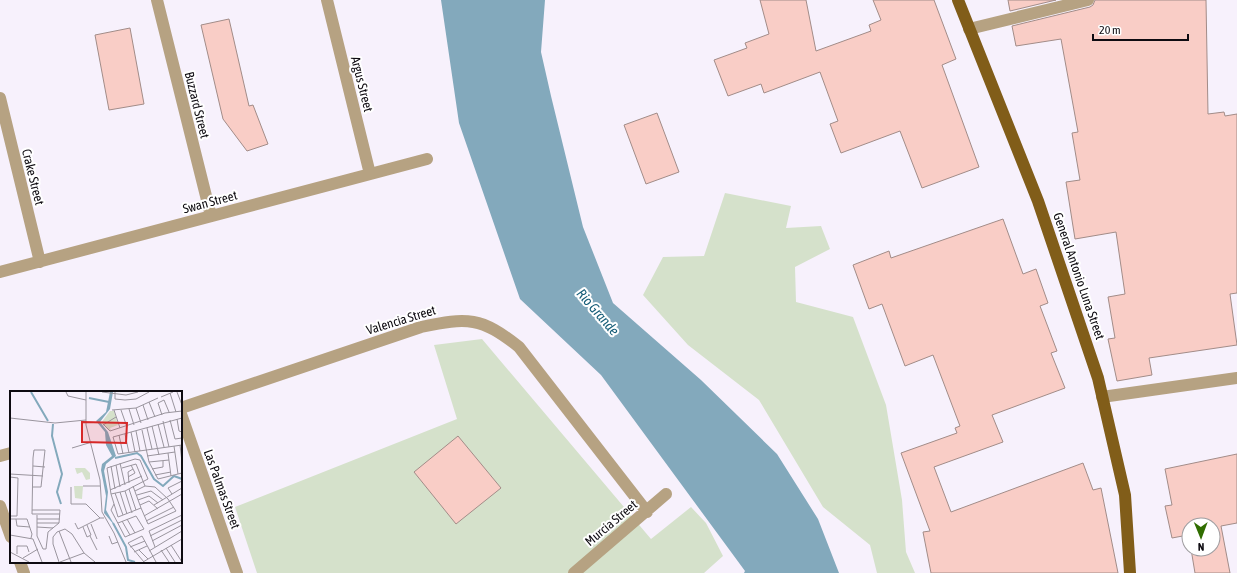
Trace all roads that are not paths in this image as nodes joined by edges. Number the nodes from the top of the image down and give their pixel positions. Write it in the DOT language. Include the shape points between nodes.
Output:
graph roads {
  1 [pos="157,0"];
  2 [pos="327,0"];
  3 [pos="958,0"];
  4 [pos="1088,0"];
  5 [pos="969,30"];
  6 [pos="0,98"];
  7 [pos="427,159"];
  8 [pos="370,174"];
  9 [pos="211,216"];
  10 [pos="40,262"];
  11 [pos="0,272"];
  12 [pos="1237,378"];
  13 [pos="1102,397"];
  14 [pos="182,408"];
  15 [pos="182,417"];
  16 [pos="10,453"];
  17 [pos="0,456"];
  18 [pos="666,494"];
  19 [pos="0,506"];
  20 [pos="647,512"];
  21 [pos="10,534"];
  22 [pos="20,563"];
  23 [pos="24,573"];
  24 [pos="237,573"];
  25 [pos="574,573"];
  26 [pos="1130,573"];
  1 -- 9 [label="street, Buzzard Street"];
  2 -- 8 [label="street, Argus Street"];
  3 -- 5 [label="main road, General Antonio Luna Street"];
  4 -- 5 [label="street"];
  5 -- 13 [label="main road, General Antonio Luna Street" via="1038,201 1098,378"];
  6 -- 10 [label="street, Crake Street"];
  7 -- 8 [label="street, Swan Street"];
  8 -- 9 [label="street, Swan Street"];
  9 -- 10 [label="street, Swan Street"];
  10 -- 11 [label="street, Swan Street"];
  12 -- 13 [label="street"];
  13 -- 26 [label="main road, General Antonio Luna Street" via="1125,495"];
  14 -- 20 [label="street, Valencia Street" via="422,327 451,320 476,322 498,330 519,347"];
  15 -- 24 [label="street, Las Palmas Street"];
  16 -- 17 [label="street"];
  18 -- 20 [label="street, Murcia Street"];
  19 -- 21 [label="street"];
  20 -- 25 [label="street, Murcia Street"];
  22 -- 23 [label="street"];
}
